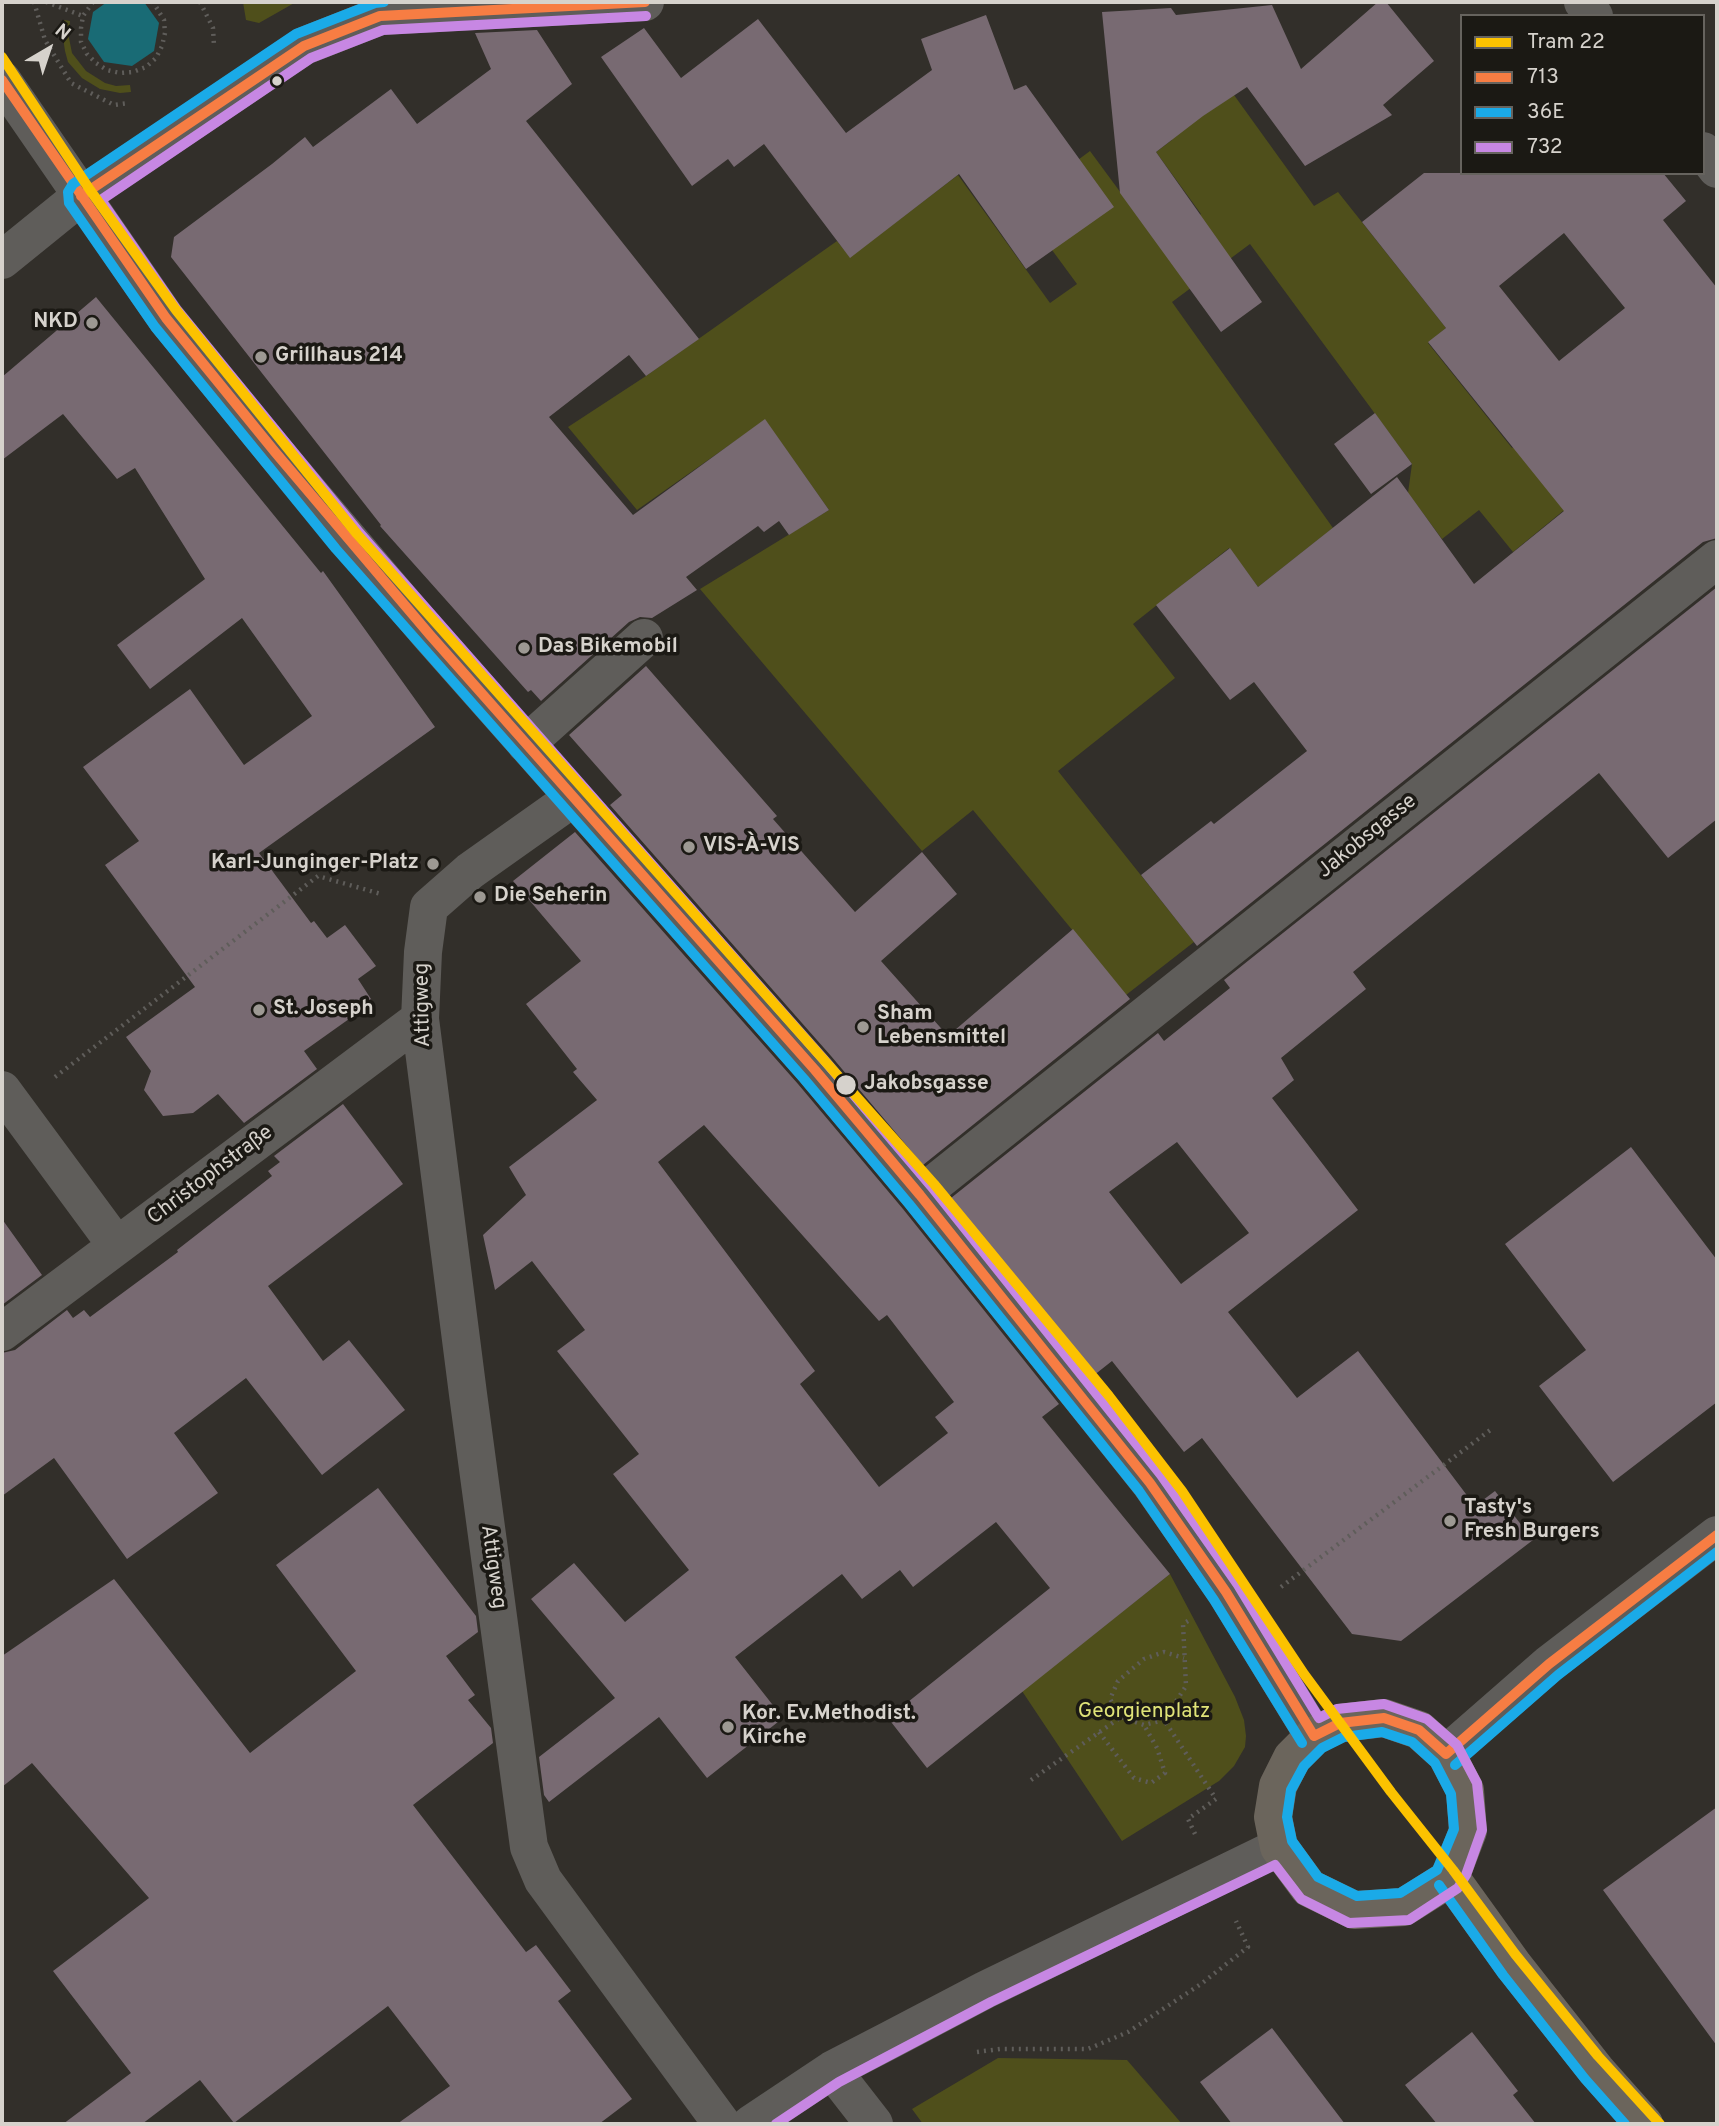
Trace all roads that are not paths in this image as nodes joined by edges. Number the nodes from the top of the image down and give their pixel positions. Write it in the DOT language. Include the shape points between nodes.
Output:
graph roads {
  1 [pos="645,2"];
  2 [pos="385,9"];
  3 [pos="2,80"];
  4 [pos="1705,154"];
  5 [pos="1717,169"];
  6 [pos="81,196"];
  7 [pos="2,260"];
  8 [pos="1717,559"];
  9 [pos="644,638"];
  10 [pos="526,744"];
  11 [pos="573,798"];
  12 [pos="420,1019"];
  13 [pos="8,1098"];
  14 [pos="920,1195"];
  15 [pos="117,1246"];
  16 [pos="2,1332"];
  17 [pos="1717,1535"];
  18 [pos="1314,1736"];
  19 [pos="1446,1754"];
  20 [pos="1279,1847"];
  21 [pos="1450,1877"];
  22 [pos="832,2070"];
  23 [pos="722,2124"];
  24 [pos="751,2124"];
  25 [pos="874,2124"];
  26 [pos="1644,2124"];
  1 -- 2 [label="street"];
  2 -- 6 [label="street" via="304,46"];
  3 -- 6 [label="street"];
  4 -- 5 [label="street"];
  6 -- 7 [label="street"];
  6 -- 10 [label="street" via="166,318 347,540"];
  8 -- 14 [label="street, Jakobsgasse"];
  9 -- 10 [label="street"];
  10 -- 11 [label="street"];
  11 -- 12 [label="street, Attigweg" via="470,871 429,907"];
  11 -- 14 [label="street"];
  12 -- 15 [label="street, Christophstraße"];
  12 -- 23 [label="street, Attigweg" via="529,1847 543,1880"];
  13 -- 15 [label="street"];
  14 -- 18 [label="street" via="1150,1483 1226,1592"];
  15 -- 16 [label="street, Christophstraße"];
  17 -- 19 [label="street" via="1549,1664"];
  18 -- 19 [label="main road" via="1340,1723 1384,1718 1419,1730"];
  18 -- 20 [label="main road" via="1292,1758 1278,1786 1273,1816"];
  19 -- 21 [label="main road" via="1465,1790 1468,1831"];
  20 -- 21 [label="main road" via="1308,1888 1354,1910 1404,1907"];
  20 -- 22 [label="street"];
  21 -- 26 [label="main road" via="1514,1966"];
  22 -- 24 [label="street"];
  22 -- 25 [label="street"];
}
